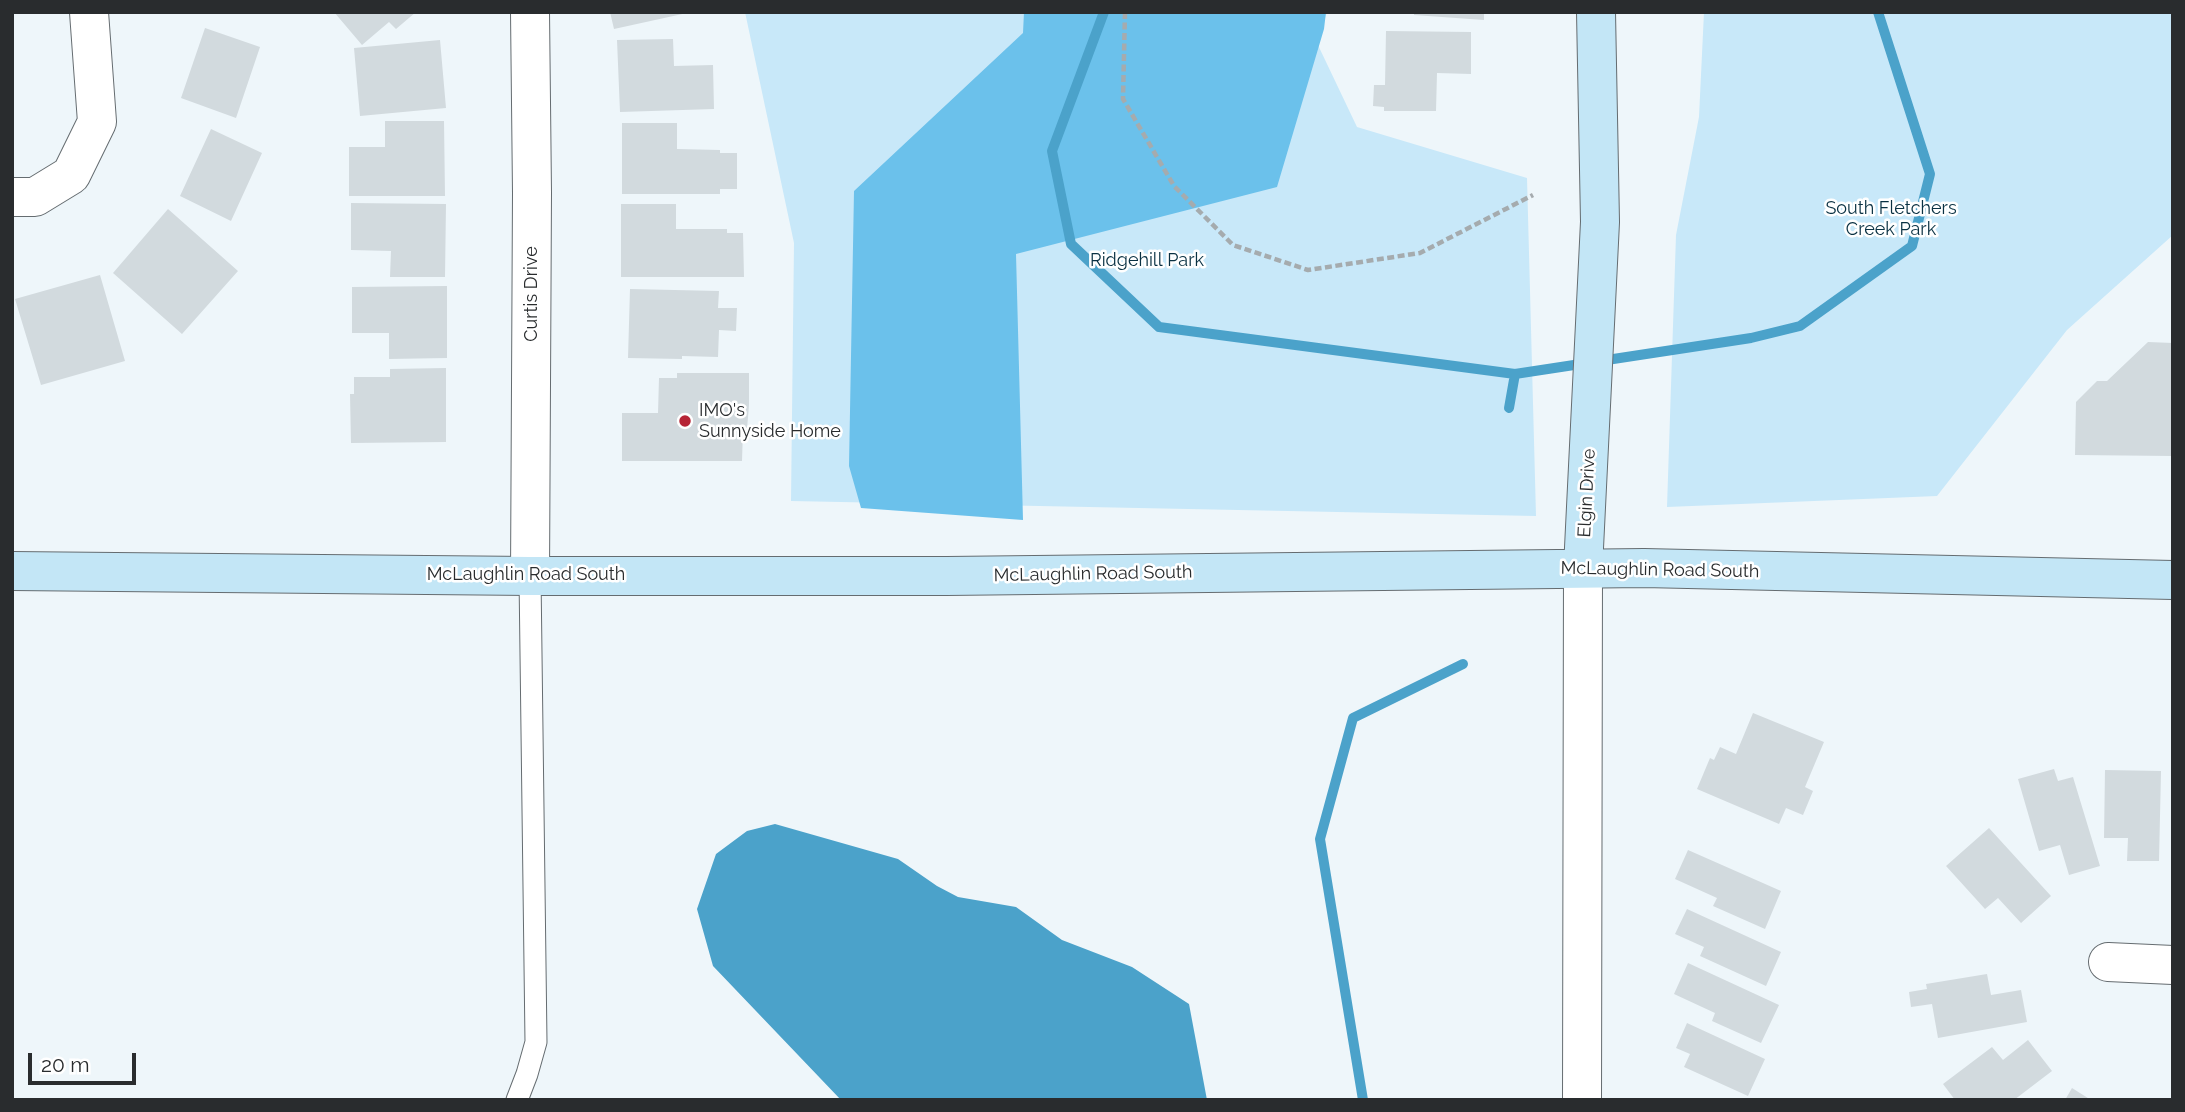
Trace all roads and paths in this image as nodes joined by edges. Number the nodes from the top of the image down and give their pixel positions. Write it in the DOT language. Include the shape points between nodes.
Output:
graph roads {
  1 [pos="89,12"];
  2 [pos="530,12"];
  3 [pos="1125,12"];
  4 [pos="1596,12"];
  5 [pos="1533,195"];
  6 [pos="12,197"];
  7 [pos="1583,568"];
  8 [pos="12,571"];
  9 [pos="530,576"];
  10 [pos="2173,580"];
  11 [pos="2108,962"];
  12 [pos="2173,965"];
  13 [pos="517,1100"];
  14 [pos="1582,1100"];
  1 -- 6 [label="street" via="97,122 71,175 35,197"];
  2 -- 9 [label="street, Curtis Drive"];
  3 -- 5 [label="path" via="1123,99 1174,186 1233,245 1308,270 1420,253"];
  4 -- 7 [label="main road, Elgin Drive" via="1600,222"];
  7 -- 9 [label="main road, McLaughlin Road South"];
  7 -- 10 [label="main road, McLaughlin Road South"];
  7 -- 14 [label="street, Elgin Drive"];
  8 -- 9 [label="main road, McLaughlin Road South"];
  9 -- 13 [label="lane" via="536,1042"];
  11 -- 12 [label="street"];
}
